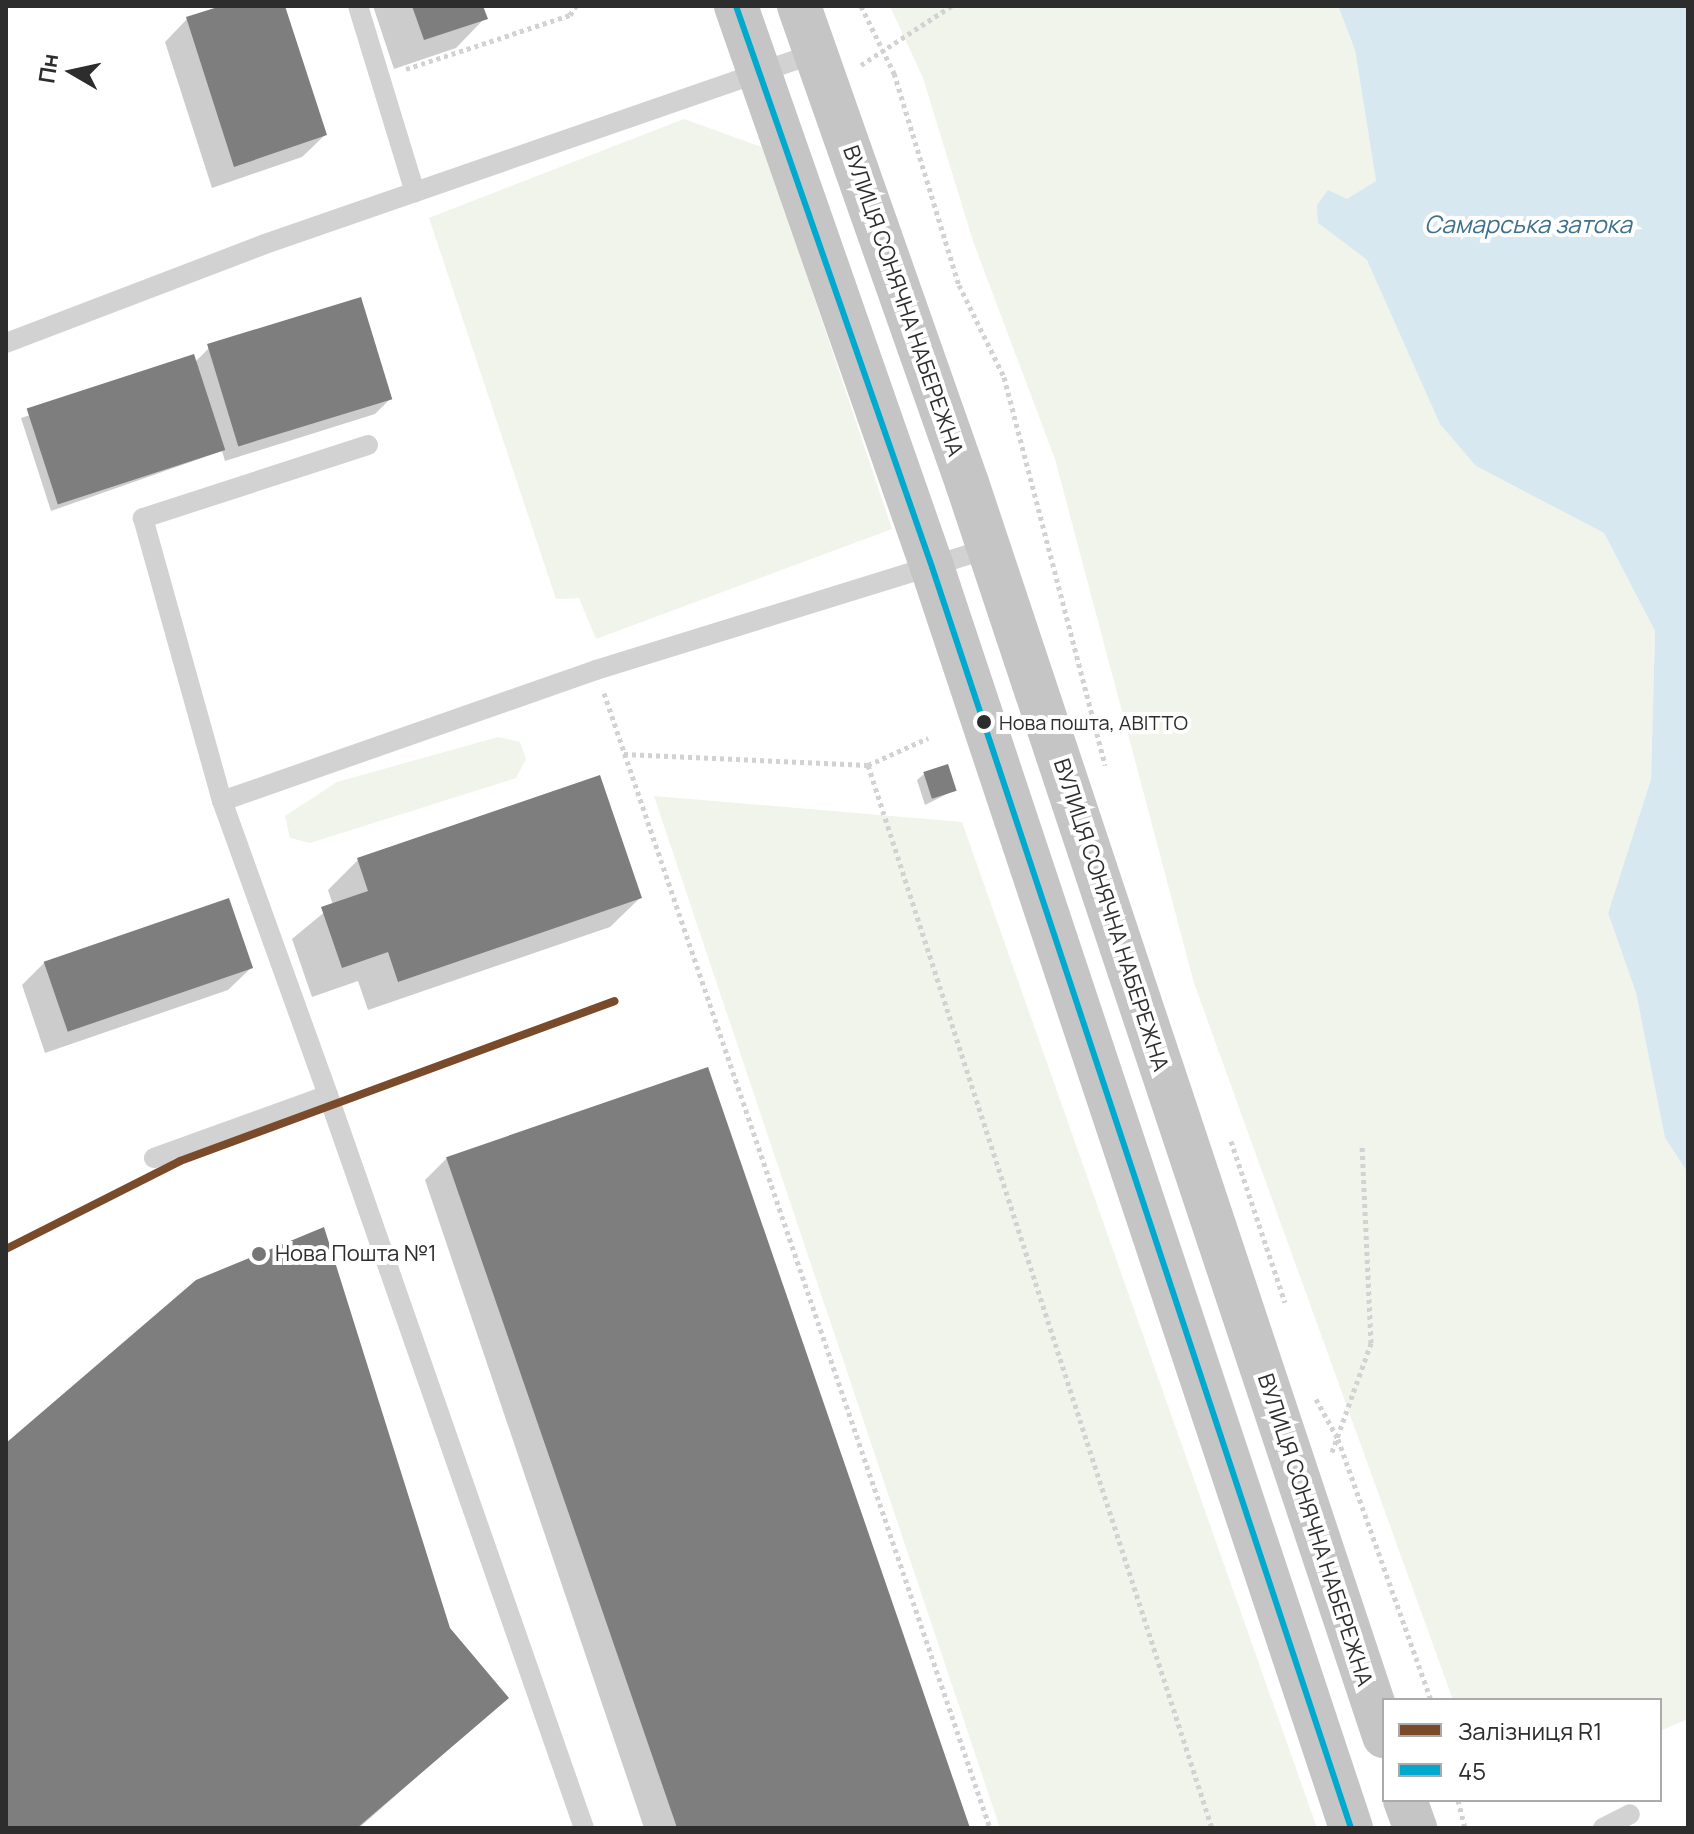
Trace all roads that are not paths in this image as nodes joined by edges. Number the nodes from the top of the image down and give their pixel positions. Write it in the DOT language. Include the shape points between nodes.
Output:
graph roads {
  1 [pos="358,6"];
  2 [pos="736,6"];
  3 [pos="799,6"];
  4 [pos="822,71"];
  5 [pos="759,74"];
  6 [pos="415,192"];
  7 [pos="6,343"];
  8 [pos="368,445"];
  9 [pos="989,548"];
  10 [pos="932,567"];
  11 [pos="222,801"];
  12 [pos="328,1095"];
  13 [pos="154,1158"];
  14 [pos="1382,1730"];
  15 [pos="1406,1802"];
  16 [pos="1630,1814"];
  17 [pos="584,1828"];
  18 [pos="1351,1828"];
  19 [pos="1415,1828"];
  20 [pos="1603,1828"];
  1 -- 6 [label="lane"];
  2 -- 5 [label="main road"];
  3 -- 4 [label="main road, ВУЛИЦЯ СОНЯЧНА НАБЕРЕЖНА"];
  4 -- 5 [label="lane"];
  4 -- 9 [label="main road, ВУЛИЦЯ СОНЯЧНА НАБЕРЕЖНА"];
  5 -- 6 [label="lane"];
  5 -- 10 [label="main road"];
  6 -- 7 [label="lane"];
  8 -- 11 [label="lane" via="143,518"];
  9 -- 10 [label="lane"];
  9 -- 14 [label="main road, ВУЛИЦЯ СОНЯЧНА НАБЕРЕЖНА"];
  10 -- 11 [label="lane" via="596,670"];
  10 -- 18 [label="main road"];
  11 -- 12 [label="lane"];
  12 -- 13 [label="lane"];
  12 -- 17 [label="lane"];
  15 -- 19 [label="main road"];
  16 -- 20 [label="lane"];
}
